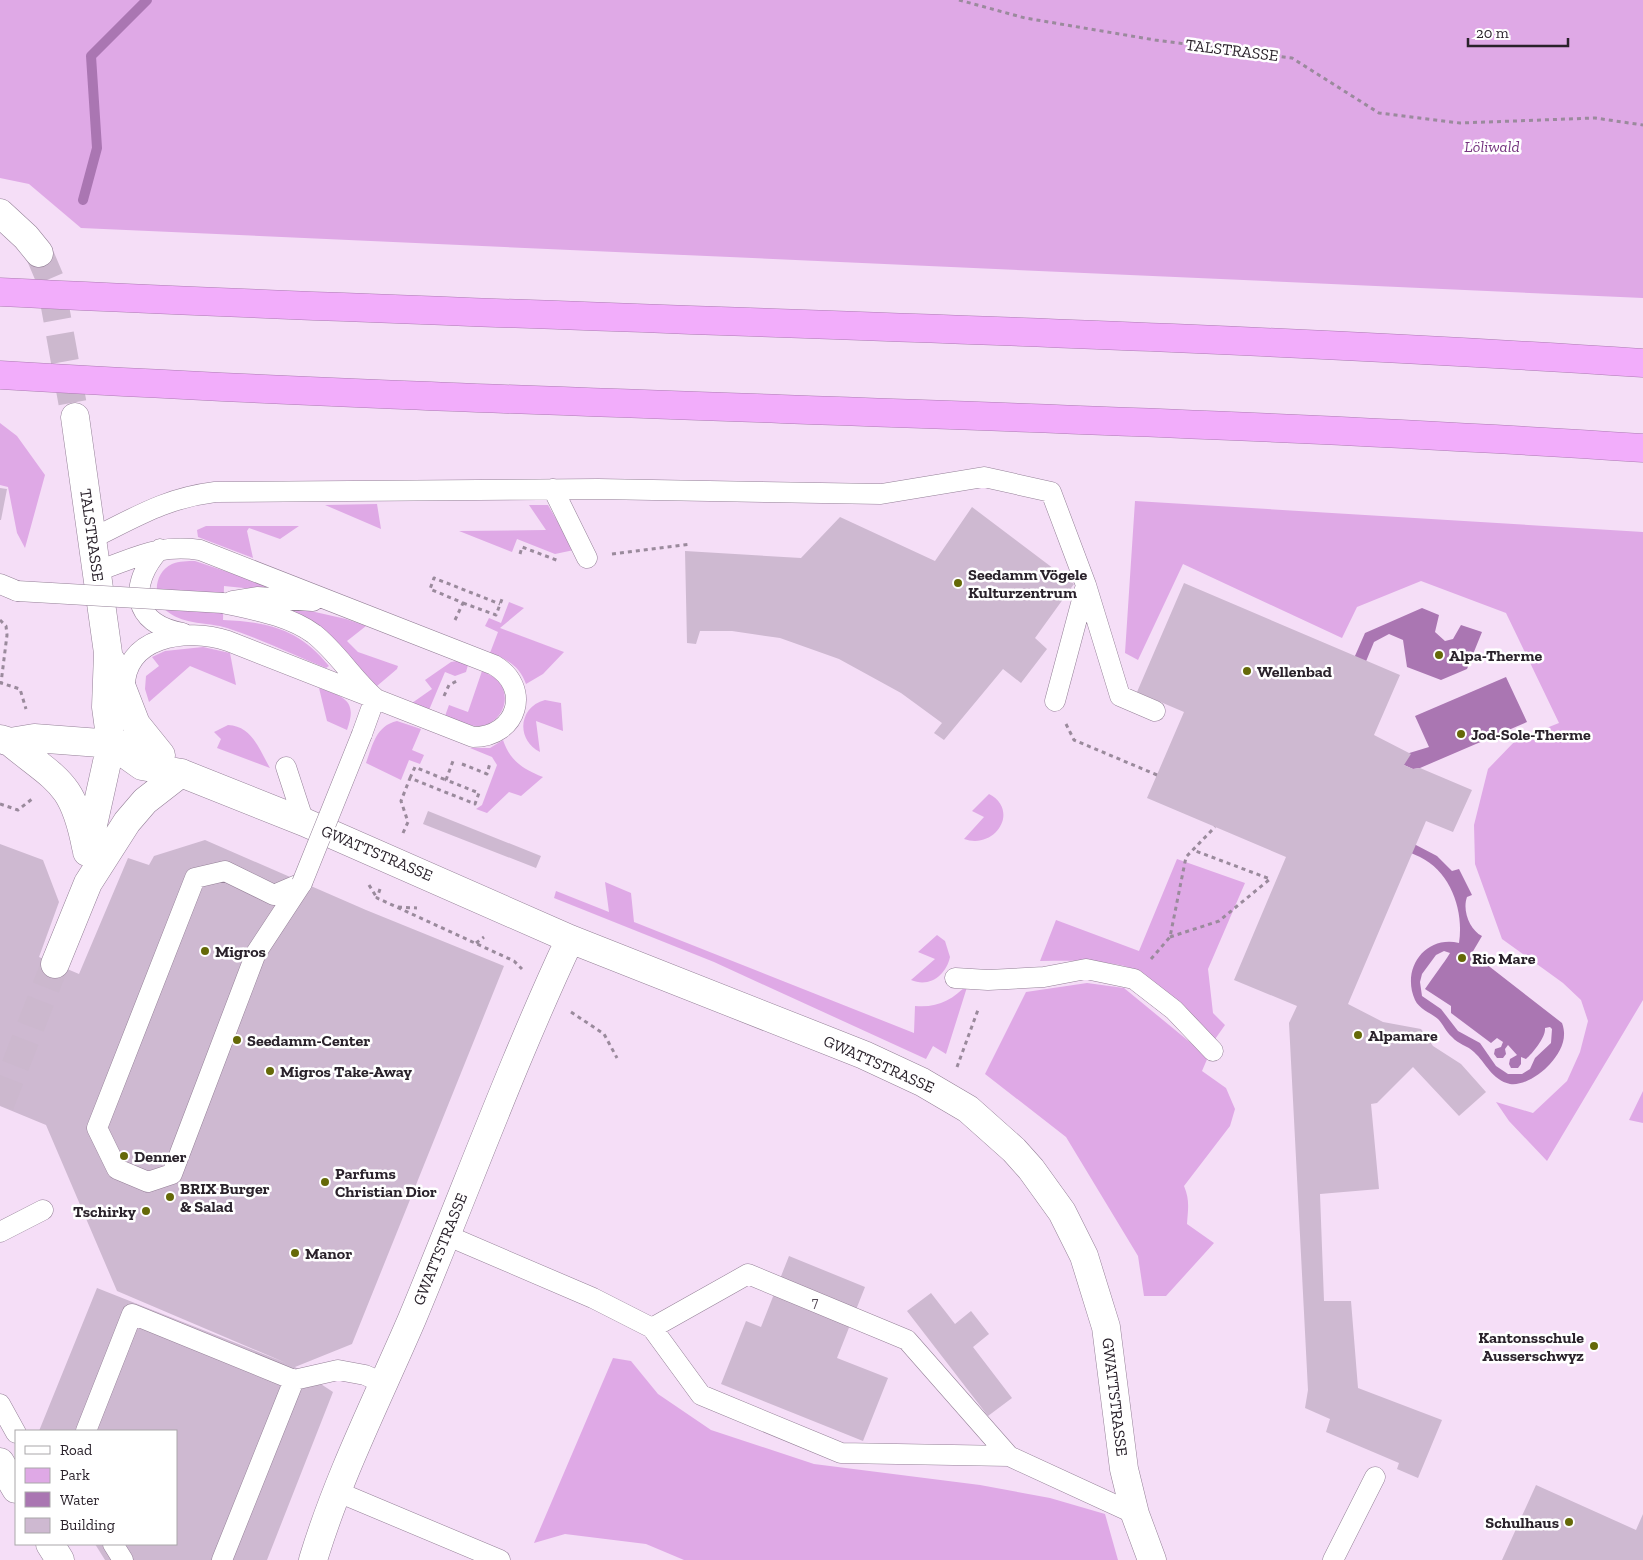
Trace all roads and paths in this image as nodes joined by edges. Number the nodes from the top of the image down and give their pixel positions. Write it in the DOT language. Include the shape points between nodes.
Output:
graph roads {
  1 [pos="959,0"];
  2 [pos="1643,125"];
  3 [pos="0,213"];
  4 [pos="39,253"];
  5 [pos="0,292"];
  6 [pos="1643,363"];
  7 [pos="0,375"];
  8 [pos="75,417"];
  9 [pos="1643,448"];
  10 [pos="553,489"];
  11 [pos="92,538"];
  12 [pos="691,544"];
  13 [pos="160,549"];
  14 [pos="520,554"];
  15 [pos="587,558"];
  16 [pos="554,560"];
  17 [pos="97,571"];
  18 [pos="1086,585"];
  19 [pos="6,589"];
  20 [pos="502,599"];
  21 [pos="223,603"];
  22 [pos="463,603"];
  23 [pos="500,604"];
  24 [pos="347,608"];
  25 [pos="448,617"];
  26 [pos="0,620"];
  27 [pos="186,634"];
  28 [pos="108,654"];
  29 [pos="125,696"];
  30 [pos="375,698"];
  31 [pos="1054,701"];
  32 [pos="26,710"];
  33 [pos="1155,711"];
  34 [pos="5,741"];
  35 [pos="111,744"];
  36 [pos="153,747"];
  37 [pos="482,760"];
  38 [pos="286,767"];
  39 [pos="181,773"];
  40 [pos="1157,775"];
  41 [pos="410,778"];
  42 [pos="446,780"];
  43 [pos="404,792"];
  44 [pos="40,793"];
  45 [pos="0,804"];
  46 [pos="304,822"];
  47 [pos="1214,827"];
  48 [pos="1193,850"];
  49 [pos="87,852"];
  50 [pos="302,882"];
  51 [pos="88,883"];
  52 [pos="417,908"];
  53 [pos="484,937"];
  54 [pos="1170,937"];
  55 [pos="570,939"];
  56 [pos="476,943"];
  57 [pos="55,964"];
  58 [pos="955,978"];
  59 [pos="1134,979"];
  60 [pos="988,980"];
  61 [pos="544,994"];
  62 [pos="1212,1051"];
  63 [pos="617,1058"];
  64 [pos="947,1096"];
  65 [pos="43,1210"];
  66 [pos="0,1232"];
  67 [pos="446,1235"];
  68 [pos="652,1328"];
  69 [pos="294,1380"];
  70 [pos="383,1383"];
  71 [pos="0,1404"];
  72 [pos="86,1430"];
  73 [pos="15,1431"];
  74 [pos="1008,1456"];
  75 [pos="0,1462"];
  76 [pos="1376,1477"];
  77 [pos="15,1487"];
  78 [pos="338,1492"];
  79 [pos="1135,1514"];
  80 [pos="51,1545"];
  81 [pos="114,1545"];
  82 [pos="60,1560"];
  83 [pos="123,1560"];
  84 [pos="222,1560"];
  85 [pos="313,1560"];
  86 [pos="500,1560"];
  87 [pos="1152,1560"];
  88 [pos="1333,1560"];
  1 -- 2 [label="path, TALSTRASSE" via="1025,18 1292,58 1379,113 1460,123 1595,118"];
  3 -- 4 [label="street"];
  5 -- 6 [label="highway" via="1248,341"];
  7 -- 9 [label="highway" via="401,395 1189,423"];
  8 -- 11 [label="street, TALSTRASSE"];
  10 -- 11 [label="lane" via="214,492 187,495 164,503"];
  10 -- 15 [label="lane"];
  10 -- 18 [label="lane" via="881,494 984,477 1051,492"];
  11 -- 17 [label="street, TALSTRASSE"];
  12 -- 15 [label="path"];
  13 -- 17 [label="lane"];
  13 -- 24 [label="lane" via="200,550"];
  13 -- 27 [label="lane" via="143,574 142,608 152,622"];
  14 -- 16 [label="path" via="522,547"];
  17 -- 28 [label="street, TALSTRASSE"];
  18 -- 31 [label="lane"];
  18 -- 33 [label="lane" via="1120,696"];
  19 -- 21 [label="lane, bridge"];
  20 -- 23 [label="path"];
  21 -- 24 [label="lane" via="266,597 321,601"];
  21 -- 30 [label="lane" via="294,623 313,634"];
  22 -- 23 [label="path" via="496,615"];
  22 -- 23 [label="path" via="430,588 434,578"];
  22 -- 25 [label="path" via="456,620"];
  24 -- 30 [label="lane" via="494,664 504,670 516,691 514,712 502,729 485,737 473,737"];
  26 -- 32 [label="path" via="6,626 7,635 0,683 20,689"];
  27 -- 29 [label="lane" via="160,641 136,656 126,673"];
  27 -- 30 [label="lane" via="228,641"];
  28 -- 29 [label="street, TALSTRASSE"];
  28 -- 35 [label="street, TALSTRASSE" via="106,707"];
  29 -- 36 [label="street, TALSTRASSE" via="136,724"];
  30 -- 50 [label="lane, bridge"];
  31 -- 40 [label="path" via="1074,740"];
  34 -- 35 [label="street" via="34,738"];
  34 -- 49 [label="street" via="58,779 67,791 80,818"];
  35 -- 36 [label="street"];
  35 -- 39 [label="street, GWATTSTRASSE" via="142,766"];
  35 -- 49 [label="street"];
  36 -- 39 [label="street, GWATTSTRASSE"];
  37 -- 42 [label="path" via="491,763 487,774 453,761"];
  38 -- 46 [label="lane"];
  39 -- 46 [label="street, GWATTSTRASSE"];
  39 -- 51 [label="street" via="136,810"];
  41 -- 42 [label="path" via="414,767"];
  41 -- 42 [label="path" via="475,804 479,793"];
  41 -- 43 [label="path"];
  44 -- 45 [label="path" via="18,810"];
  46 -- 55 [label="street, GWATTSTRASSE"];
  47 -- 48 [label="path"];
  48 -- 54 [label="path" via="1186,858"];
  48 -- 54 [label="path" via="1270,879 1219,921"];
  49 -- 51 [label="street"];
  50 -- 50 [label="lane" via="274,895 224,871 195,878 97,1128 117,1169 148,1182 172,1174 256,953"];
  51 -- 57 [label="street"];
  52 -- 56 [label="path" via="395,906"];
  53 -- 56 [label="path"];
  54 -- 59 [label="path"];
  55 -- 61 [label="street, GWATTSTRASSE"];
  55 -- 64 [label="street, GWATTSTRASSE" via="894,1067"];
  56 -- 61 [label="path" via="514,961"];
  58 -- 60 [label="lane"];
  59 -- 60 [label="lane" via="1086,969 1044,977"];
  59 -- 62 [label="lane" via="1174,1010"];
  60 -- 64 [label="path"];
  61 -- 63 [label="path" via="604,1034"];
  61 -- 67 [label="street, GWATTSTRASSE"];
  64 -- 79 [label="street, GWATTSTRASSE" via="988,1126 1031,1169 1062,1212 1084,1256 1106,1327 1124,1469"];
  65 -- 66 [label="lane"];
  67 -- 68 [label="lane" via="593,1298"];
  67 -- 70 [label="street, GWATTSTRASSE"];
  68 -- 74 [label="lane" via="701,1395 841,1452"];
  68 -- 74 [label="lane" via="748,1274 907,1340"];
  69 -- 70 [label="lane" via="338,1370 365,1375"];
  69 -- 72 [label="lane" via="132,1314"];
  69 -- 84 [label="lane"];
  70 -- 78 [label="street, GWATTSTRASSE"];
  71 -- 73 [label="lane"];
  74 -- 79 [label="lane"];
  75 -- 77 [label="street"];
  76 -- 88 [label="lane"];
  78 -- 85 [label="street, GWATTSTRASSE"];
  78 -- 86 [label="lane"];
  79 -- 87 [label="street, GWATTSTRASSE"];
  80 -- 82 [label="street"];
  81 -- 83 [label="lane"];
}
